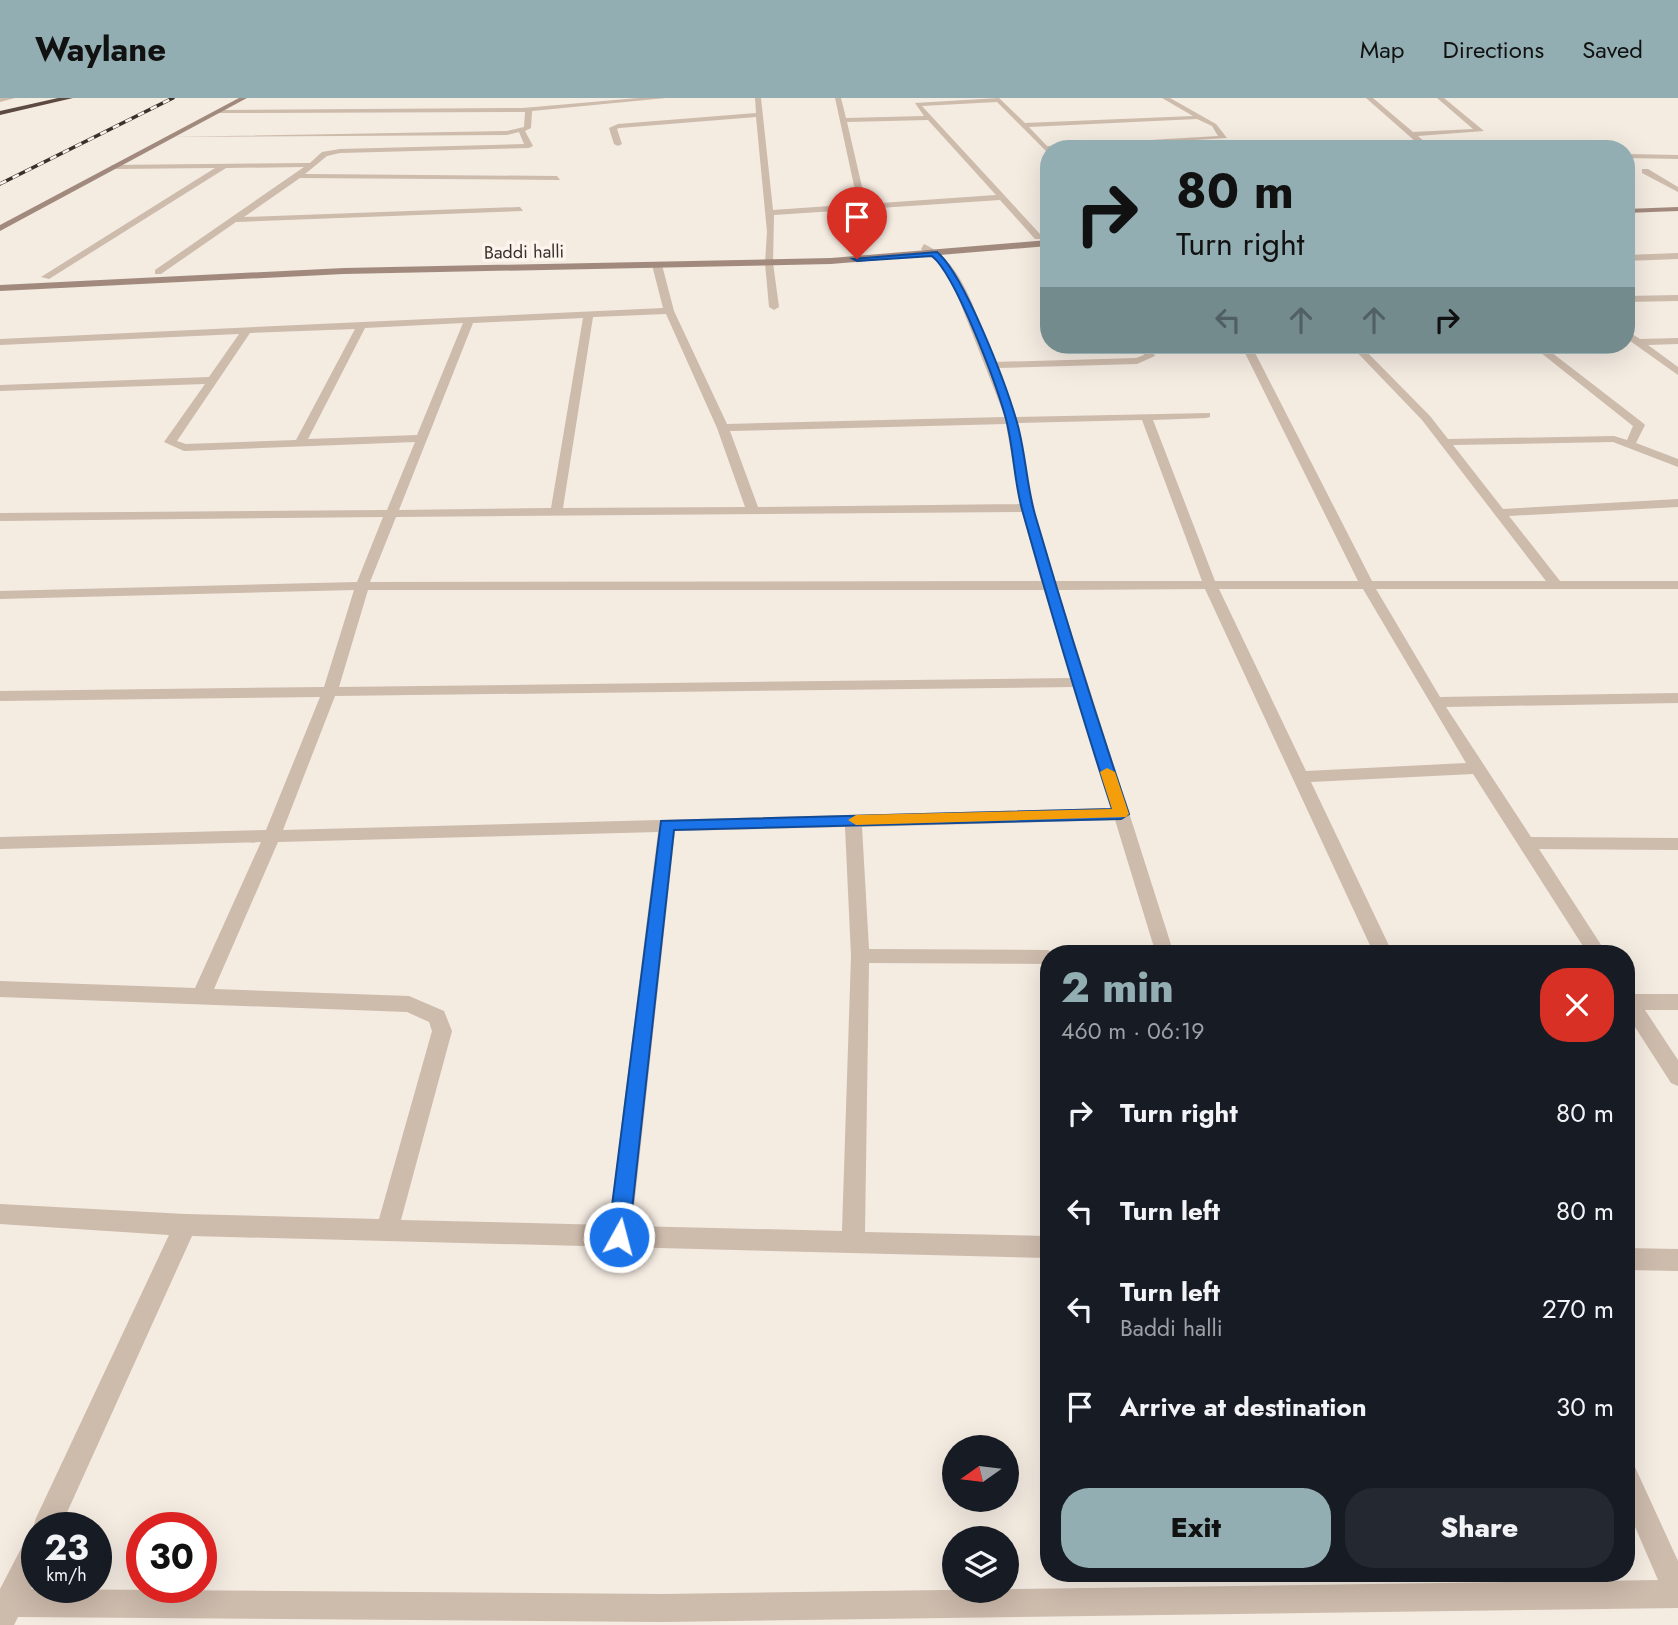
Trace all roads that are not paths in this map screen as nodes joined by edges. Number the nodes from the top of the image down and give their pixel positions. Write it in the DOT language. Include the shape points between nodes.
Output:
graph roads {
  1 [pos="12,98"];
  2 [pos="32,98"];
  3 [pos="69,98"];
  4 [pos="244,98"];
  5 [pos="663,98"];
  6 [pos="758,98"];
  7 [pos="838,98"];
  8 [pos="929,98"];
  9 [pos="1165,98"];
  10 [pos="1369,98"];
  11 [pos="1440,98"];
  12 [pos="962,100"];
  13 [pos="0,103"];
  14 [pos="922,104"];
  15 [pos="526,109"];
  16 [pos="219,111"];
  17 [pos="0,113"];
  18 [pos="759,116"];
  19 [pos="1199,117"];
  20 [pos="928,118"];
  21 [pos="844,120"];
  22 [pos="1023,125"];
  23 [pos="522,131"];
  24 [pos="1410,134"];
  25 [pos="170,137"];
  26 [pos="1194,140"];
  27 [pos="1418,140"];
  28 [pos="1040,143"];
  29 [pos="618,144"];
  30 [pos="1635,156"];
  31 [pos="1678,157"];
  32 [pos="312,165"];
  33 [pos="224,166"];
  34 [pos="114,167"];
  35 [pos="1645,171"];
  36 [pos="298,176"];
  37 [pos="557,178"];
  38 [pos="1678,190"];
  39 [pos="1003,197"];
  40 [pos="1678,203"];
  41 [pos="1635,204"];
  42 [pos="863,208"];
  43 [pos="520,209"];
  44 [pos="1678,209"];
  45 [pos="1635,211"];
  46 [pos="769,214"];
  47 [pos="231,220"];
  48 [pos="0,228"];
  49 [pos="1040,234"];
  50 [pos="1040,237"];
  51 [pos="1040,243"];
  52 [pos="929,250"];
  53 [pos="1678,256"];
  54 [pos="1635,258"];
  55 [pos="769,260"];
  56 [pos="657,265"];
  57 [pos="158,272"];
  58 [pos="46,277"];
  59 [pos="0,279"];
  60 [pos="0,288"];
  61 [pos="1678,298"];
  62 [pos="1635,299"];
  63 [pos="774,307"];
  64 [pos="669,311"];
  65 [pos="589,314"];
  66 [pos="470,319"];
  67 [pos="362,324"];
  68 [pos="247,330"];
  69 [pos="1678,341"];
  70 [pos="0,342"];
  71 [pos="1637,342"];
  72 [pos="1149,354"];
  73 [pos="1251,354"];
  74 [pos="1364,354"];
  75 [pos="1548,354"];
  76 [pos="989,365"];
  77 [pos="1678,372"];
  78 [pos="213,380"];
  79 [pos="0,388"];
  80 [pos="1206,415"];
  81 [pos="1146,416"];
  82 [pos="1011,419"];
  83 [pos="723,428"];
  84 [pos="422,438"];
  85 [pos="1446,442"];
  86 [pos="300,443"];
  87 [pos="1632,443"];
  88 [pos="1678,463"];
  89 [pos="1678,503"];
  90 [pos="1027,508"];
  91 [pos="753,511"];
  92 [pos="1500,513"];
  93 [pos="556,514"];
  94 [pos="391,516"];
  95 [pos="0,517"];
  96 [pos="1209,583"];
  97 [pos="1049,584"];
  98 [pos="1367,585"];
  99 [pos="1556,585"];
  100 [pos="1678,585"];
  101 [pos="362,586"];
  102 [pos="0,595"];
  103 [pos="1078,682"];
  104 [pos="330,691"];
  105 [pos="0,696"];
  106 [pos="1678,698"];
  107 [pos="1435,702"];
  108 [pos="1478,768"];
  109 [pos="1300,777"];
  110 [pos="1121,814"];
  111 [pos="853,820"];
  112 [pos="667,825"];
  113 [pos="272,837"];
  114 [pos="0,843"];
  115 [pos="1526,843"];
  116 [pos="1678,844"];
  117 [pos="1162,945"];
  118 [pos="1380,945"];
  119 [pos="1592,945"];
  120 [pos="860,956"];
  121 [pos="1040,957"];
  122 [pos="0,989"];
  123 [pos="201,996"];
  124 [pos="1635,1000"];
  125 [pos="1678,1002"];
  126 [pos="1635,1012"];
  127 [pos="1678,1077"];
  128 [pos="0,1214"];
  129 [pos="185,1225"];
  130 [pos="387,1231"];
  131 [pos="619,1237"];
  132 [pos="853,1243"];
  133 [pos="1040,1247"];
  134 [pos="1635,1259"];
  135 [pos="1678,1260"];
  136 [pos="1635,1496"];
  137 [pos="53,1512"];
  138 [pos="21,1578"];
  139 [pos="1678,1594"];
  140 [pos="4,1610"];
  1 -- 13 [label="street"];
  2 -- 13 [label="highway"];
  3 -- 17 [label="highway"];
  4 -- 16 [label="street"];
  5 -- 15 [label="street"];
  6 -- 18 [label="street"];
  7 -- 21 [label="street"];
  8 -- 14 [label="street"];
  9 -- 19 [label="street"];
  10 -- 24 [label="street"];
  11 -- 24 [label="street" via="1480,131"];
  12 -- 14 [label="street"];
  12 -- 22 [label="street" via="999,100"];
  14 -- 20 [label="street" via="917,106"];
  15 -- 16 [label="street"];
  15 -- 23 [label="street" via="527,128"];
  16 -- 25 [label="street"];
  18 -- 29 [label="street" via="618,126 613,128"];
  18 -- 46 [label="street"];
  19 -- 22 [label="street"];
  19 -- 26 [label="street" via="1214,125 1223,138"];
  20 -- 21 [label="street"];
  20 -- 39 [label="street"];
  21 -- 42 [label="street"];
  22 -- 28 [label="street"];
  23 -- 25 [label="street"];
  23 -- 32 [label="street" via="528,146 340,151 325,154"];
  24 -- 27 [label="street"];
  25 -- 34 [label="street"];
  30 -- 31 [label="street"];
  32 -- 33 [label="street"];
  32 -- 36 [label="street"];
  33 -- 34 [label="street"];
  33 -- 58 [label="street"];
  34 -- 48 [label="street"];
  35 -- 38 [label="street"];
  36 -- 37 [label="street"];
  36 -- 47 [label="street"];
  39 -- 42 [label="street"];
  39 -- 49 [label="street"];
  40 -- 41 [label="street"];
  42 -- 46 [label="street"];
  43 -- 47 [label="street"];
  44 -- 45 [label="street"];
  46 -- 55 [label="street"];
  47 -- 57 [label="street"];
  50 -- 52 [label="street"];
  51 -- 52 [label="street, Baddi halli"];
  52 -- 55 [label="street, Baddi halli"];
  52 -- 76 [label="street" via="945,263 959,287"];
  53 -- 54 [label="street"];
  55 -- 56 [label="street, Baddi halli"];
  55 -- 57 [label="street" via="371,263"];
  55 -- 63 [label="street"];
  56 -- 60 [label="street, Baddi halli" via="344,271"];
  56 -- 64 [label="street"];
  57 -- 58 [label="street"];
  58 -- 59 [label="street"];
  61 -- 62 [label="street"];
  64 -- 65 [label="street"];
  64 -- 83 [label="street"];
  65 -- 66 [label="street"];
  65 -- 93 [label="street"];
  66 -- 67 [label="street"];
  66 -- 84 [label="street"];
  67 -- 68 [label="street"];
  67 -- 86 [label="street"];
  68 -- 70 [label="street"];
  68 -- 78 [label="street"];
  69 -- 71 [label="street"];
  71 -- 77 [label="street"];
  72 -- 76 [label="street" via="1137,361"];
  73 -- 98 [label="street"];
  74 -- 85 [label="street"];
  75 -- 87 [label="street" via="1639,425"];
  76 -- 82 [label="street"];
  78 -- 79 [label="street"];
  78 -- 86 [label="street" via="170,442 174,446"];
  80 -- 81 [label="street"];
  81 -- 82 [label="street"];
  81 -- 96 [label="street"];
  82 -- 83 [label="street"];
  82 -- 90 [label="street"];
  83 -- 91 [label="street"];
  84 -- 86 [label="street"];
  84 -- 94 [label="street"];
  85 -- 87 [label="street" via="1614,439"];
  85 -- 92 [label="street"];
  87 -- 88 [label="street"];
  89 -- 92 [label="street"];
  90 -- 91 [label="street"];
  90 -- 97 [label="street"];
  91 -- 93 [label="street"];
  92 -- 99 [label="street"];
  93 -- 94 [label="street"];
  94 -- 95 [label="street"];
  94 -- 101 [label="street"];
  96 -- 97 [label="street"];
  96 -- 98 [label="street"];
  96 -- 109 [label="street"];
  97 -- 101 [label="street"];
  97 -- 103 [label="street"];
  98 -- 99 [label="street"];
  98 -- 107 [label="street"];
  99 -- 100 [label="street"];
  101 -- 102 [label="street"];
  101 -- 104 [label="street"];
  103 -- 104 [label="street"];
  103 -- 110 [label="street"];
  104 -- 105 [label="street"];
  104 -- 113 [label="street"];
  106 -- 107 [label="street"];
  107 -- 108 [label="street"];
  108 -- 109 [label="street"];
  108 -- 115 [label="street"];
  109 -- 118 [label="street"];
  110 -- 111 [label="street"];
  110 -- 117 [label="street"];
  111 -- 112 [label="street"];
  111 -- 120 [label="street"];
  112 -- 113 [label="street"];
  112 -- 131 [label="street"];
  113 -- 114 [label="street"];
  113 -- 123 [label="street"];
  115 -- 116 [label="street"];
  115 -- 119 [label="street"];
  120 -- 121 [label="street"];
  120 -- 132 [label="street"];
  122 -- 123 [label="street"];
  123 -- 130 [label="street" via="409,1004 437,1017 442,1031"];
  124 -- 125 [label="street"];
  126 -- 127 [label="street"];
  128 -- 129 [label="street"];
  129 -- 130 [label="street"];
  129 -- 137 [label="street"];
  130 -- 131 [label="street"];
  131 -- 132 [label="street"];
  132 -- 133 [label="street"];
  134 -- 135 [label="street"];
  136 -- 139 [label="street"];
  138 -- 140 [label="street"];
  139 -- 140 [label="street" via="662,1608"];
}
